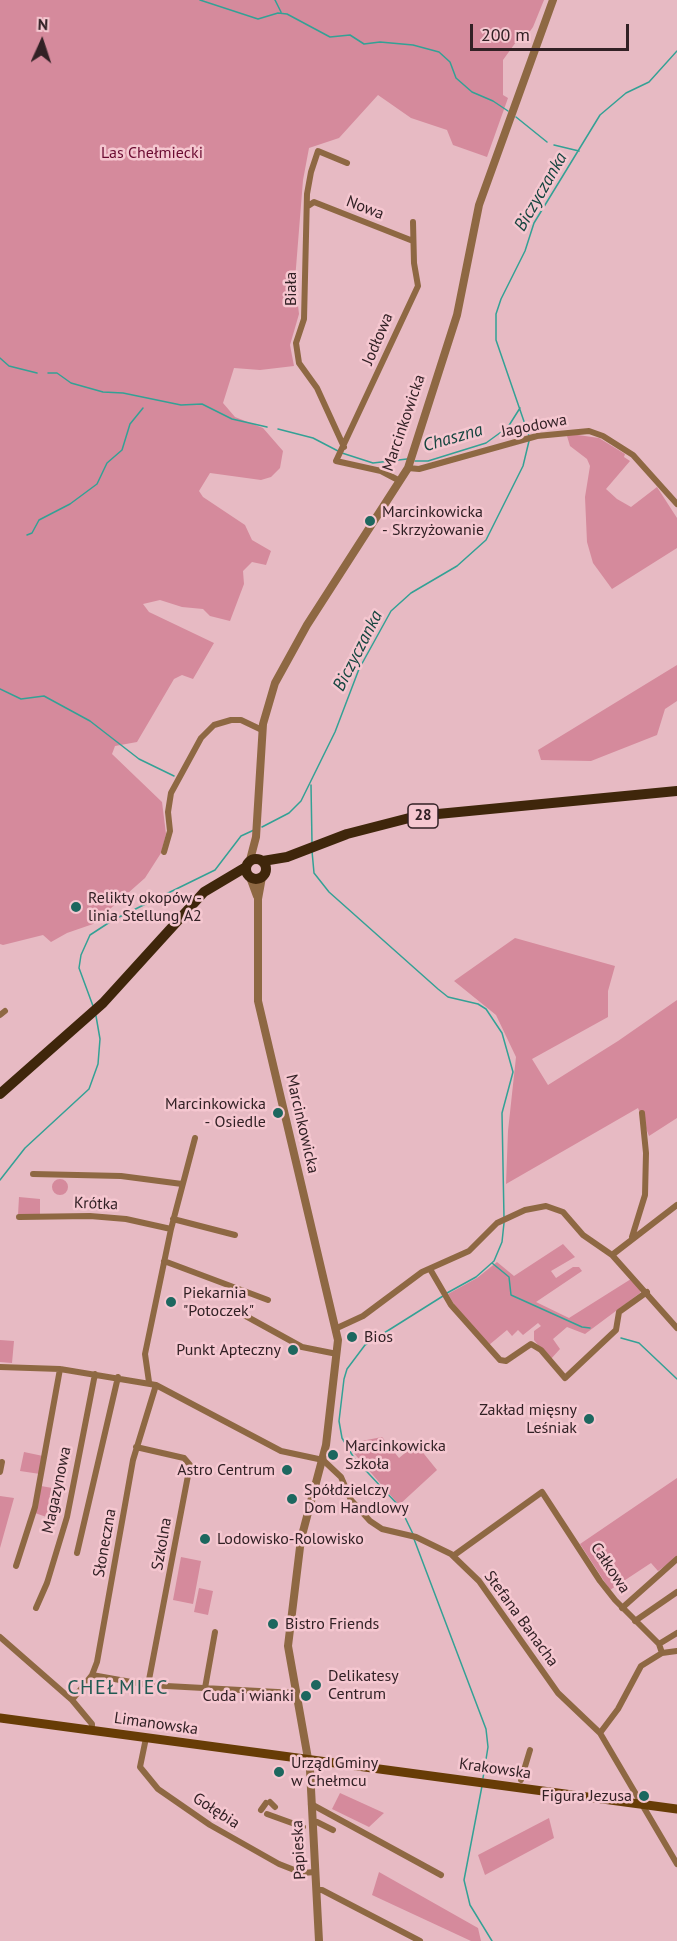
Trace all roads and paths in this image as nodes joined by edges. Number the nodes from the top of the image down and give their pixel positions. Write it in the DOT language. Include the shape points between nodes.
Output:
graph roads {
  1 [pos="553,0"];
  2 [pos="347,163"];
  3 [pos="308,206"];
  4 [pos="413,222"];
  5 [pos="413,241"];
  6 [pos="340,454"];
  7 [pos="409,462"];
  8 [pos="400,481"];
  9 [pos="677,504"];
  10 [pos="262,730"];
  11 [pos="677,791"];
  12 [pos="164,852"];
  13 [pos="256,868"];
  14 [pos="0,1094"];
  15 [pos="642,1113"];
  16 [pos="195,1138"];
  17 [pos="33,1174"];
  18 [pos="182,1184"];
  19 [pos="677,1205"];
  20 [pos="19,1217"];
  21 [pos="173,1219"];
  22 [pos="171,1229"];
  23 [pos="235,1235"];
  24 [pos="632,1237"];
  25 [pos="612,1255"];
  26 [pos="165,1261"];
  27 [pos="430,1269"];
  28 [pos="646,1292"];
  29 [pos="268,1300"];
  30 [pos="233,1309"];
  31 [pos="337,1328"];
  32 [pos="677,1328"];
  33 [pos="337,1354"];
  34 [pos="1,1369"];
  35 [pos="60,1369"];
  36 [pos="95,1374"];
  37 [pos="118,1377"];
  38 [pos="149,1382"];
  39 [pos="156,1385"];
  40 [pos="136,1447"];
  41 [pos="323,1460"];
  42 [pos="2,1462"];
  43 [pos="0,1472"];
  44 [pos="77,1552"];
  45 [pos="453,1556"];
  46 [pos="677,1559"];
  47 [pos="16,1566"];
  48 [pos="677,1592"];
  49 [pos="36,1608"];
  50 [pos="622,1608"];
  51 [pos="635,1621"];
  52 [pos="215,1632"];
  53 [pos="677,1633"];
  54 [pos="0,1637"];
  55 [pos="659,1644"];
  56 [pos="677,1651"];
  57 [pos="662,1653"];
  58 [pos="92,1675"];
  59 [pos="148,1685"];
  60 [pos="205,1688"];
  61 [pos="296,1693"];
  62 [pos="72,1700"];
  63 [pos="0,1718"];
  64 [pos="92,1730"];
  65 [pos="600,1733"];
  66 [pos="146,1738"];
  67 [pos="530,1750"];
  68 [pos="308,1758"];
  69 [pos="521,1780"];
  70 [pos="271,1804"];
  71 [pos="311,1804"];
  72 [pos="645,1805"];
  73 [pos="677,1809"];
  74 [pos="317,1822"];
  75 [pos="303,1827"];
  76 [pos="333,1830"];
  77 [pos="677,1864"];
  78 [pos="315,1872"];
  79 [pos="441,1875"];
  80 [pos="316,1890"];
  81 [pos="319,1941"];
  82 [pos="420,1941"];
  1 -- 7 [label="street, Marcinkowicka" via="479,205 457,315"];
  2 -- 3 [label="street, Biała" via="318,151 309,180"];
  3 -- 5 [label="street, Nowa" via="314,202"];
  3 -- 6 [label="street, Biała" via="304,319 296,343 299,363 317,388"];
  4 -- 5 [label="street, Jodłowa"];
  5 -- 6 [label="street, Jodłowa" via="418,286"];
  6 -- 8 [label="street"];
  7 -- 8 [label="street, Marcinkowicka"];
  7 -- 9 [label="street, Jagodowa" via="419,470 537,436 589,431 633,454"];
  8 -- 10 [label="street, Marcinkowicka" via="280,669"];
  10 -- 12 [label="street" via="236,720 214,725 196,745 169,800 170,831"];
  10 -- 13 [label="street, Marcinkowicka"];
  11 -- 13 [label="main road, 28" via="396,820"];
  13 -- 14 [label="main road, 28" via="229,877 195,901 103,1003"];
  13 -- 31 [label="street, Marcinkowicka" via="258,1000"];
  15 -- 24 [label="street" via="645,1195"];
  16 -- 18 [label="street"];
  17 -- 18 [label="street, Krótka" via="122,1176"];
  18 -- 21 [label="street"];
  19 -- 24 [label="street"];
  20 -- 22 [label="street, Krótka" via="90,1216"];
  21 -- 22 [label="street"];
  21 -- 23 [label="street"];
  22 -- 26 [label="street"];
  24 -- 25 [label="street"];
  25 -- 27 [label="street" via="589,1240 557,1208 546,1206 505,1219 469,1251"];
  25 -- 28 [label="street"];
  26 -- 29 [label="street"];
  26 -- 38 [label="street" via="145,1354"];
  27 -- 28 [label="street" via="445,1295 500,1360 506,1361 531,1344 566,1378 616,1330 619,1312"];
  27 -- 31 [label="street" via="352,1323"];
  28 -- 32 [label="street"];
  30 -- 33 [label="street" via="302,1347"];
  31 -- 33 [label="street, Marcinkowicka"];
  33 -- 41 [label="street, Marcinkowicka"];
  34 -- 35 [label="street"];
  35 -- 36 [label="street"];
  35 -- 47 [label="street, Magazynowa" via="35,1507"];
  36 -- 37 [label="street"];
  36 -- 49 [label="street, Magazynowa" via="67,1517"];
  37 -- 38 [label="street"];
  37 -- 44 [label="street, Magazynowa"];
  38 -- 39 [label="street"];
  39 -- 40 [label="street, Słoneczna"];
  39 -- 41 [label="street" via="281,1451"];
  40 -- 58 [label="street, Słoneczna"];
  40 -- 59 [label="street, Szkolna" via="184,1458 190,1465"];
  41 -- 45 [label="street, Stefana Banacha" via="341,1477 346,1492 370,1521"];
  41 -- 61 [label="street, Marcinkowicka" via="301,1539 289,1627"];
  42 -- 43 [label="street"];
  45 -- 50 [label="street, Całkowa" via="542,1492"];
  45 -- 65 [label="street, Stefana Banacha" via="479,1581 558,1693"];
  46 -- 50 [label="street"];
  48 -- 51 [label="street"];
  50 -- 51 [label="street, Całkowa"];
  51 -- 55 [label="street, Całkowa"];
  52 -- 60 [label="street"];
  53 -- 55 [label="street"];
  54 -- 62 [label="street"];
  55 -- 57 [label="street, Całkowa"];
  56 -- 57 [label="street"];
  57 -- 65 [label="street" via="640,1666"];
  58 -- 59 [label="street"];
  58 -- 62 [label="street, Słoneczna"];
  59 -- 60 [label="street"];
  60 -- 61 [label="street"];
  61 -- 68 [label="street, Marcinkowicka"];
  62 -- 64 [label="street" via="92,1724"];
  63 -- 64 [label="main road, Limanowska"];
  64 -- 66 [label="main road, Limanowska"];
  65 -- 72 [label="street, Stefana Banacha"];
  66 -- 68 [label="main road, Limanowska"];
  66 -- 78 [label="street, Gołębia" via="140,1767 158,1789 210,1826 279,1864 302,1873"];
  67 -- 69 [label="street"];
  68 -- 71 [label="street, Papieska"];
  68 -- 72 [label="main road, Krakowska"];
  70 -- 75 [label="street" via="264,1812"];
  71 -- 78 [label="street, Papieska"];
  71 -- 79 [label="street"];
  72 -- 73 [label="main road, Krakowska"];
  72 -- 77 [label="street, Stefana Banacha"];
  74 -- 76 [label="street"];
  78 -- 80 [label="street, Papieska"];
  80 -- 81 [label="street, Papieska"];
  80 -- 82 [label="street"];
}
